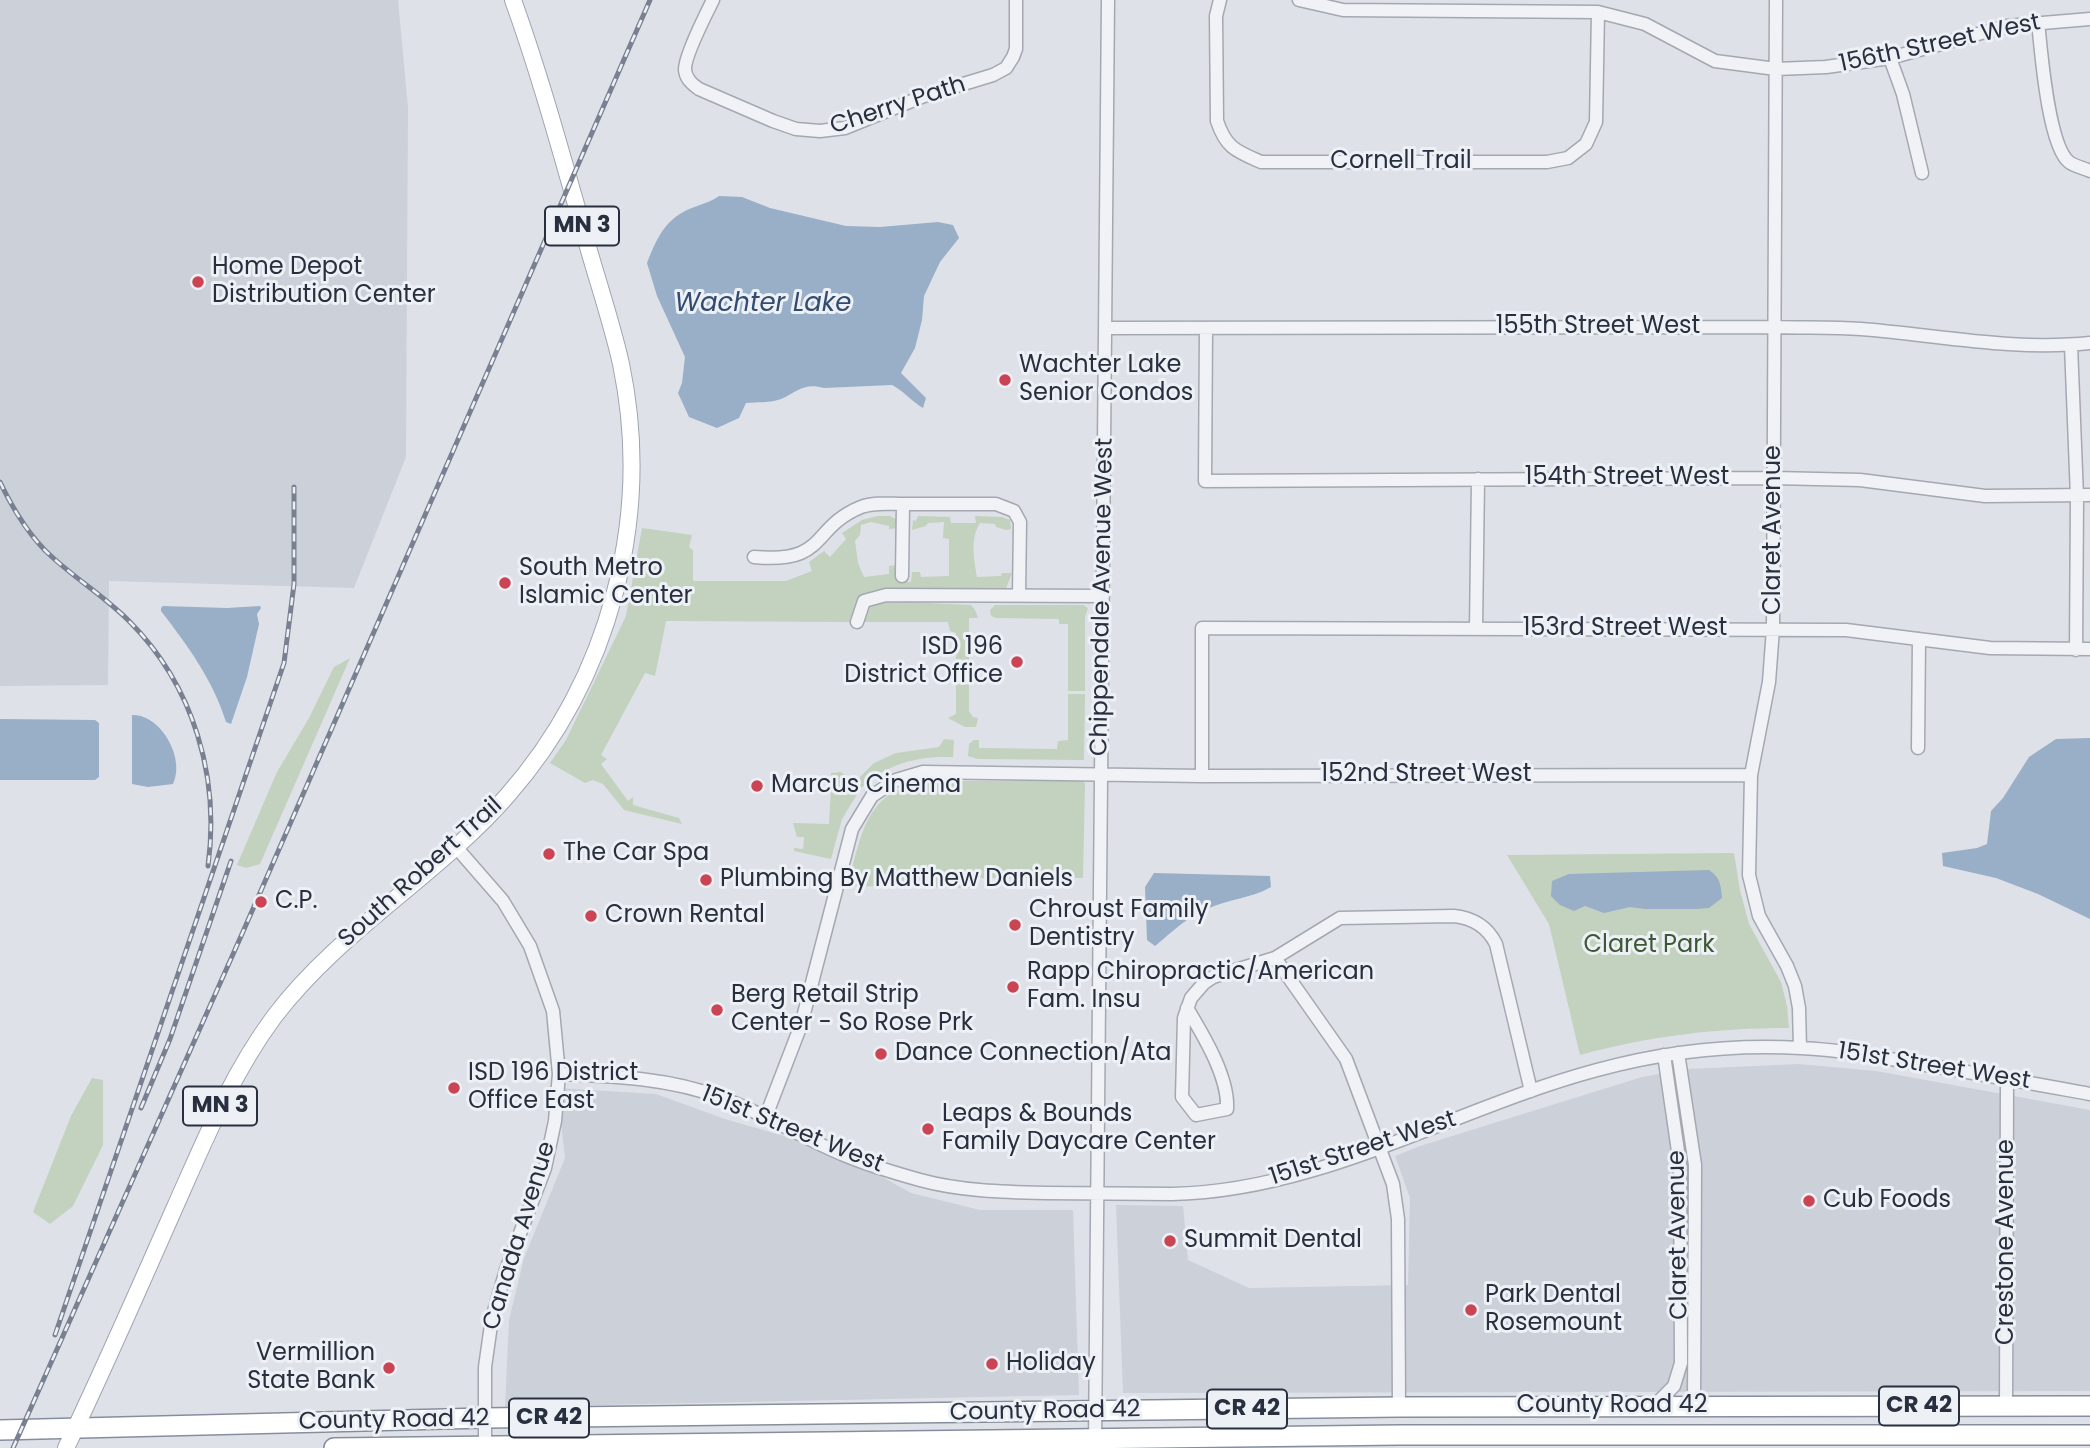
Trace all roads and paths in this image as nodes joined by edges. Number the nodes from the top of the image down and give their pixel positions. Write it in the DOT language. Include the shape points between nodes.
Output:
graph roads {
  1 [pos="513,0"];
  2 [pos="713,0"];
  3 [pos="1016,0"];
  4 [pos="1108,0"];
  5 [pos="1220,0"];
  6 [pos="1299,0"];
  7 [pos="1776,0"];
  8 [pos="1598,12"];
  9 [pos="2090,19"];
  10 [pos="2038,22"];
  11 [pos="1890,58"];
  12 [pos="1776,69"];
  13 [pos="2090,171"];
  14 [pos="1922,173"];
  15 [pos="1775,327"];
  16 [pos="1105,328"];
  17 [pos="1206,328"];
  18 [pos="2090,343"];
  19 [pos="2071,345"];
  20 [pos="1774,478"];
  21 [pos="1478,479"];
  22 [pos="2084,496"];
  23 [pos="903,504"];
  24 [pos="754,557"];
  25 [pos="902,576"];
  26 [pos="1019,595"];
  27 [pos="1103,596"];
  28 [pos="857,622"];
  29 [pos="1476,629"];
  30 [pos="1773,629"];
  31 [pos="1919,639"];
  32 [pos="2090,649"];
  33 [pos="2076,650"];
  34 [pos="1918,748"];
  35 [pos="1101,774"];
  36 [pos="1751,775"];
  37 [pos="1202,776"];
  38 [pos="456,847"];
  39 [pos="1275,958"];
  40 [pos="1187,1008"];
  41 [pos="1800,1048"];
  42 [pos="1678,1053"];
  43 [pos="1664,1055"];
  44 [pos="559,1074"];
  45 [pos="2007,1079"];
  46 [pos="1531,1091"];
  47 [pos="2090,1094"];
  48 [pos="766,1116"];
  49 [pos="1380,1147"];
  50 [pos="1097,1194"];
  51 [pos="1654,1406"];
  52 [pos="1694,1406"];
  53 [pos="2007,1406"];
  54 [pos="2090,1406"];
  55 [pos="1399,1407"];
  56 [pos="1095,1411"];
  57 [pos="797,1415"];
  58 [pos="485,1418"];
  59 [pos="75,1429"];
  60 [pos="0,1430"];
  61 [pos="1513,1435"];
  62 [pos="2090,1435"];
  63 [pos="1095,1443"];
  64 [pos="580,1444"];
  65 [pos="485,1445"];
  66 [pos="66,1448"];
  67 [pos="334,1448"];
  1 -- 38 [label="main road, South Robert Trail / MN 3" via="613,334 626,399 631,484 619,580 596,652 572,702 526,774"];
  2 -- 3 [label="street, Cherry Path" via="685,62 688,80 773,121 820,131 856,124 1006,68 1016,49"];
  4 -- 16 [label="street, Chippendale Avenue West"];
  5 -- 8 [label="street, Cornell Trail" via="1216,16 1217,121 1233,149 1261,162 1547,162 1568,158 1586,144 1597,122"];
  6 -- 8 [label="street, 156th Street West" via="1343,10"];
  7 -- 12 [label="street, Claret Avenue"];
  8 -- 12 [label="street, 156th Street West" via="1645,24 1715,61"];
  9 -- 10 [label="street, 156th Street West"];
  10 -- 11 [label="street, 156th Street West"];
  10 -- 13 [label="street" via="2043,79 2059,145 2069,162"];
  11 -- 12 [label="street, 156th Street West"];
  11 -- 14 [label="street"];
  12 -- 15 [label="street, Claret Avenue"];
  15 -- 17 [label="street, 155th Street West"];
  15 -- 19 [label="street, 155th Street West"];
  15 -- 20 [label="street, Claret Avenue"];
  16 -- 17 [label="street, 155th Street West"];
  16 -- 27 [label="street, Chippendale Avenue West"];
  17 -- 21 [label="street, 154th Street West" via="1205,481"];
  18 -- 19 [label="street, 155th Street West"];
  19 -- 22 [label="street"];
  20 -- 21 [label="street, 154th Street West"];
  20 -- 22 [label="street, 154th Street West" via="1860,480 1985,496"];
  20 -- 30 [label="street, Claret Avenue"];
  21 -- 29 [label="street"];
  22 -- 33 [label="street"];
  23 -- 24 [label="street" via="861,507 845,515 804,553 773,559"];
  23 -- 25 [label="street"];
  23 -- 26 [label="street" via="996,504 1014,511 1020,522"];
  26 -- 27 [label="street"];
  26 -- 28 [label="street" via="886,595 864,601"];
  27 -- 35 [label="street, Chippendale Avenue West"];
  29 -- 30 [label="street, 153rd Street West"];
  29 -- 37 [label="street, 153rd Street West" via="1202,628"];
  30 -- 31 [label="street, 153rd Street West" via="1846,630"];
  30 -- 36 [label="street, Claret Avenue" via="1769,682"];
  31 -- 33 [label="street, 153rd Street West" via="1990,648"];
  31 -- 34 [label="street"];
  32 -- 33 [label="street, 153rd Street West"];
  35 -- 37 [label="street, 152nd Street West"];
  35 -- 48 [label="street, 152nd Street West" via="923,772 896,780 872,796 852,829 801,1025"];
  35 -- 50 [label="street, Chippendale Avenue West"];
  36 -- 37 [label="street, 152nd Street West"];
  36 -- 41 [label="street, Claret Avenue" via="1750,886 1763,926 1794,986"];
  38 -- 44 [label="street, Canada Avenue" via="503,901 530,946 553,1011"];
  38 -- 59 [label="main road, South Robert Trail / MN 3" via="312,974 260,1036 227,1092"];
  39 -- 40 [label="street" via="1213,976 1197,990"];
  39 -- 46 [label="street" via="1346,916 1454,916 1476,921 1496,944"];
  39 -- 49 [label="street" via="1346,1059"];
  40 -- 40 [label="street" via="1182,1097 1196,1115 1227,1109 1228,1094"];
  41 -- 42 [label="street, 151st Street West"];
  41 -- 45 [label="street, 151st Street West"];
  42 -- 43 [label="street, 151st Street West"];
  42 -- 52 [label="street, Claret Avenue" via="1695,1165"];
  43 -- 46 [label="street, 151st Street West"];
  43 -- 51 [label="street, Claret Avenue" via="1681,1165 1681,1363 1674,1385"];
  44 -- 48 [label="street, 151st Street West" via="670,1083"];
  44 -- 58 [label="street, Canada Avenue" via="545,1168 492,1318 485,1367"];
  45 -- 47 [label="street, 151st Street West"];
  45 -- 53 [label="street, Crestone Avenue"];
  46 -- 49 [label="street, 151st Street West"];
  48 -- 50 [label="street, 151st Street West" via="844,1155 924,1181 998,1192"];
  49 -- 50 [label="street, 151st Street West" via="1293,1176 1230,1189"];
  49 -- 55 [label="street" via="1397,1207"];
  50 -- 56 [label="street, Chippendale Avenue West"];
  51 -- 52 [label="highway, County Road 42 / CR 42"];
  51 -- 55 [label="highway, County Road 42 / CR 42"];
  52 -- 53 [label="highway, County Road 42 / CR 42"];
  52 -- 61 [label="highway" via="1680,1423 1532,1424 1522,1425"];
  53 -- 54 [label="highway, County Road 42 / CR 42"];
  55 -- 56 [label="highway, County Road 42 / CR 42"];
  56 -- 57 [label="highway, County Road 42 / CR 42"];
  56 -- 63 [label="street, Chippendale Avenue West"];
  57 -- 58 [label="highway, County Road 42 / CR 42"];
  57 -- 64 [label="highway" via="765,1436"];
  58 -- 59 [label="highway, County Road 42 / CR 42"];
  58 -- 65 [label="street, Canada Avenue"];
  59 -- 60 [label="highway, County Road 42 / CR 42"];
  59 -- 66 [label="main road, MN 3"];
  61 -- 62 [label="highway, County Road 42 / CR 42"];
  61 -- 63 [label="highway, County Road 42 / CR 42"];
  63 -- 64 [label="highway, County Road 42 / CR 42"];
  64 -- 65 [label="highway, County Road 42 / CR 42"];
  65 -- 67 [label="highway, County Road 42 / CR 42"];
}
